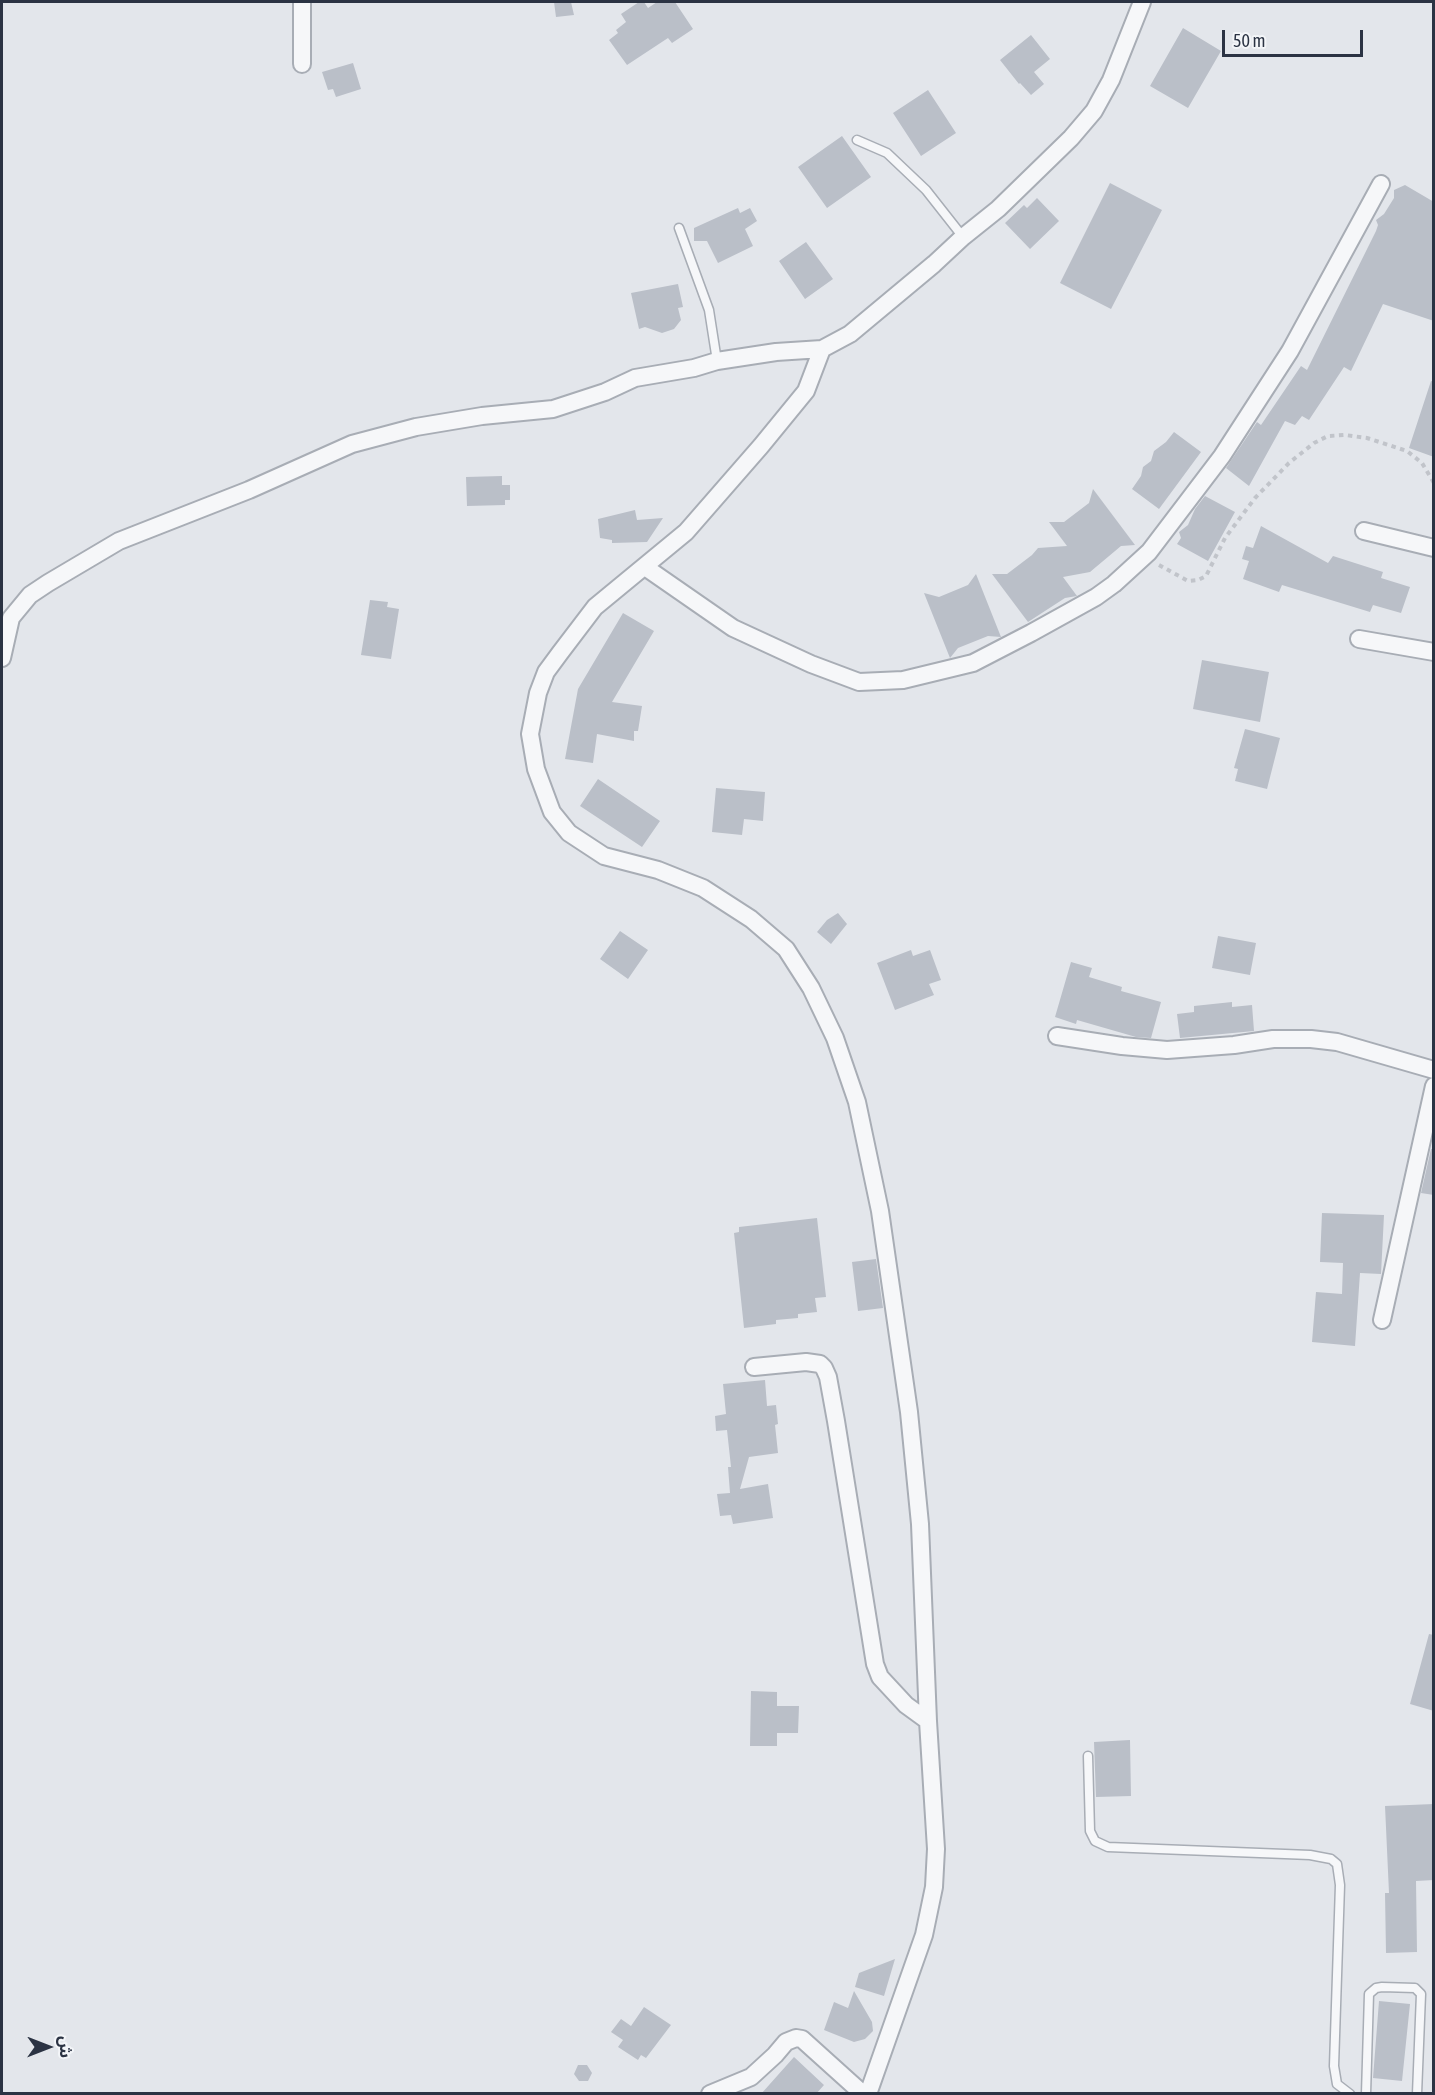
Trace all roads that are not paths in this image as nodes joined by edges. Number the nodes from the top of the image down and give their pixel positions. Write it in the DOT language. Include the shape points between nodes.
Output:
graph roads {
  1 [pos="302,2"];
  2 [pos="1142,2"];
  3 [pos="302,64"];
  4 [pos="857,140"];
  5 [pos="1381,184"];
  6 [pos="679,228"];
  7 [pos="963,237"];
  8 [pos="822,349"];
  9 [pos="717,362"];
  10 [pos="1364,531"];
  11 [pos="1434,548"];
  12 [pos="645,567"];
  13 [pos="1359,639"];
  14 [pos="1434,652"];
  15 [pos="2,658"];
  16 [pos="1057,1036"];
  17 [pos="1434,1070"];
  18 [pos="1434,1086"];
  19 [pos="1382,1320"];
  20 [pos="754,1367"];
  21 [pos="928,1721"];
  22 [pos="1088,1756"];
  23 [pos="710,2094"];
  24 [pos="862,2094"];
  25 [pos="868,2094"];
  26 [pos="1350,2094"];
  27 [pos="1366,2094"];
  28 [pos="1417,2094"];
  1 -- 3 [label="street"];
  2 -- 7 [label="street" via="1111,80 1094,111 998,209"];
  4 -- 7 [label="lane" via="887,153 926,190"];
  5 -- 12 [label="street" via="1290,351 1222,456 1149,552 1096,597 974,663 903,680 860,682 734,628"];
  6 -- 9 [label="lane" via="709,310"];
  7 -- 8 [label="street" via="850,334"];
  8 -- 9 [label="street"];
  8 -- 12 [label="street" via="806,391 686,532"];
  9 -- 15 [label="street" via="635,378 553,409 416,427 352,444 119,541 48,583 30,595 11,618"];
  10 -- 11 [label="street"];
  12 -- 21 [label="street" via="595,607 546,672 530,734 536,769 552,812 569,833 604,856 658,870 703,888 786,949 811,988 835,1038 857,1102 870,1161 909,1412 920,1524"];
  13 -- 14 [label="street"];
  16 -- 17 [label="street" via="1167,1050 1311,1039 1337,1042"];
  18 -- 19 [label="street"];
  20 -- 21 [label="street" via="806,1362 824,1368 874,1664 880,1677 906,1705"];
  21 -- 25 [label="street" via="936,1824 934,1887 924,1935"];
  22 -- 26 [label="lane" via="1090,1831 1095,1841 1108,1847 1310,1855 1337,1864 1340,1885 1334,2077"];
  23 -- 24 [label="street" via="751,2077 786,2042 796,2038 802,2039"];
  27 -- 28 [label="lane" via="1369,1994 1382,1987 1416,1988 1421,1994"];
}
